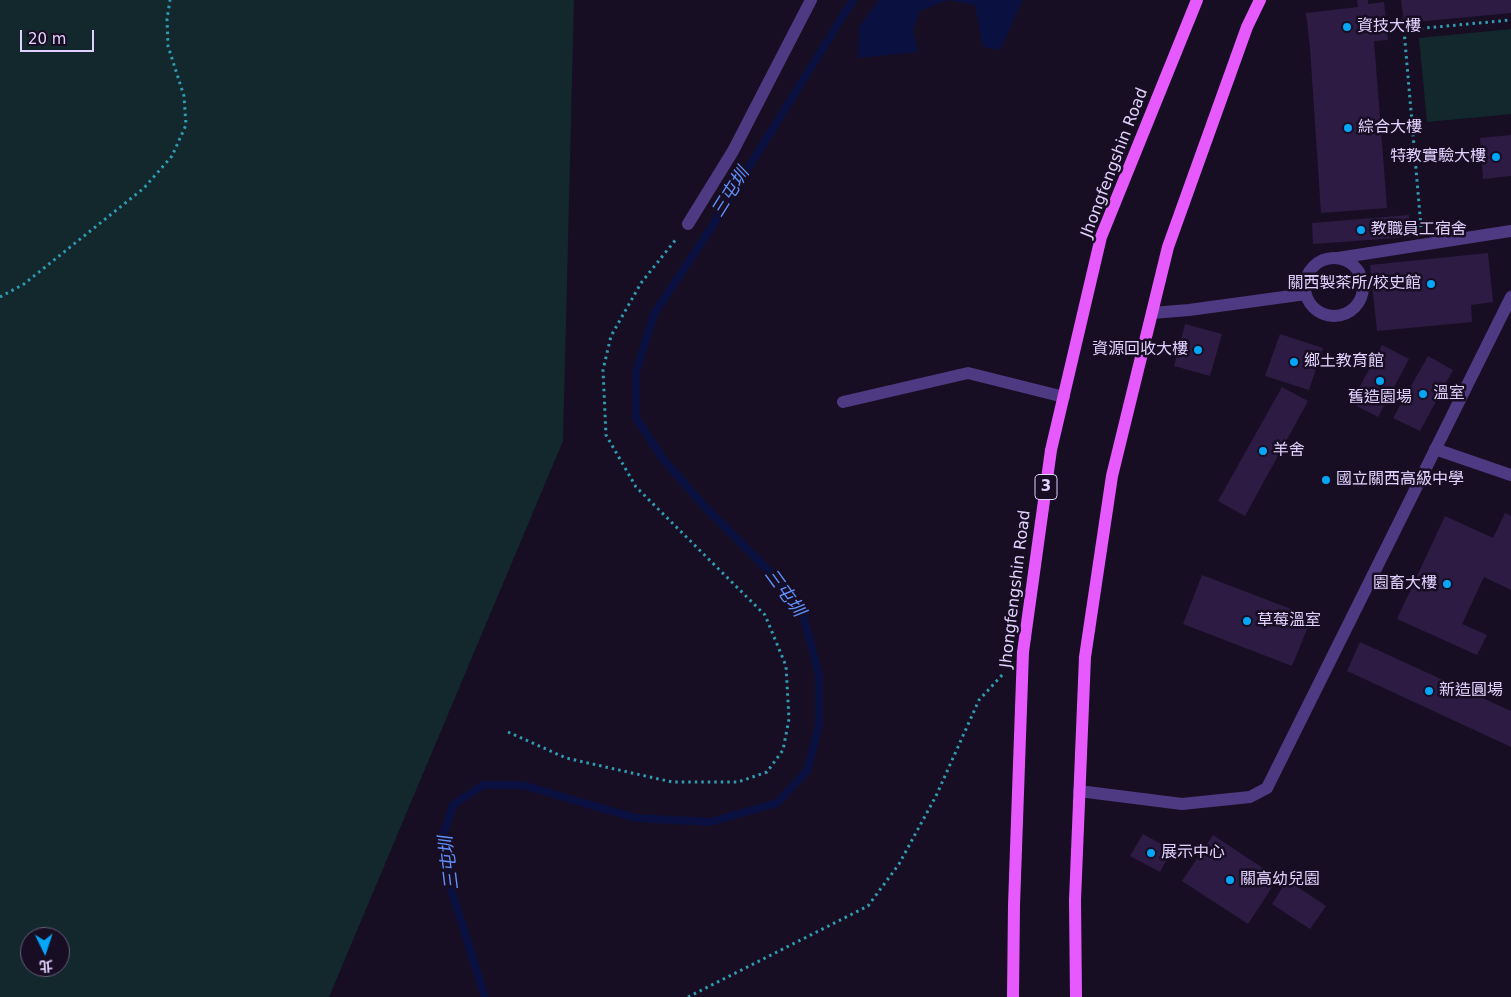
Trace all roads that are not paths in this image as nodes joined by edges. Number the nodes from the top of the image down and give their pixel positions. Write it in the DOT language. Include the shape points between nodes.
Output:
graph roads {
  1 [pos="812,0"];
  2 [pos="1197,0"];
  3 [pos="1260,0"];
  4 [pos="688,224"];
  5 [pos="1511,231"];
  6 [pos="1337,259"];
  7 [pos="1306,294"];
  8 [pos="1511,297"];
  9 [pos="1152,313"];
  10 [pos="1064,397"];
  11 [pos="843,402"];
  12 [pos="1435,450"];
  13 [pos="1511,475"];
  14 [pos="1079,791"];
  15 [pos="1013,997"];
  16 [pos="1076,997"];
  1 -- 4 [label="lane" via="733,151"];
  2 -- 10 [label="main road, Jhongfengshin Road / 3" via="1101,237"];
  3 -- 9 [label="main road" via="1247,27 1168,248"];
  5 -- 6 [label="lane"];
  6 -- 7 [label="lane" via="1319,262 1312,268 1307,276"];
  6 -- 7 [label="lane" via="1354,266 1363,282 1360,301 1353,309 1345,314 1325,315 1316,310"];
  7 -- 9 [label="lane"];
  8 -- 12 [label="lane"];
  9 -- 14 [label="main road" via="1110,486 1085,657"];
  10 -- 11 [label="lane" via="968,373"];
  10 -- 15 [label="main road, Jhongfengshin Road / 3" via="1051,450 1023,652"];
  12 -- 13 [label="lane"];
  12 -- 14 [label="lane" via="1267,788 1250,797 1182,804"];
  14 -- 16 [label="main road"];
}
